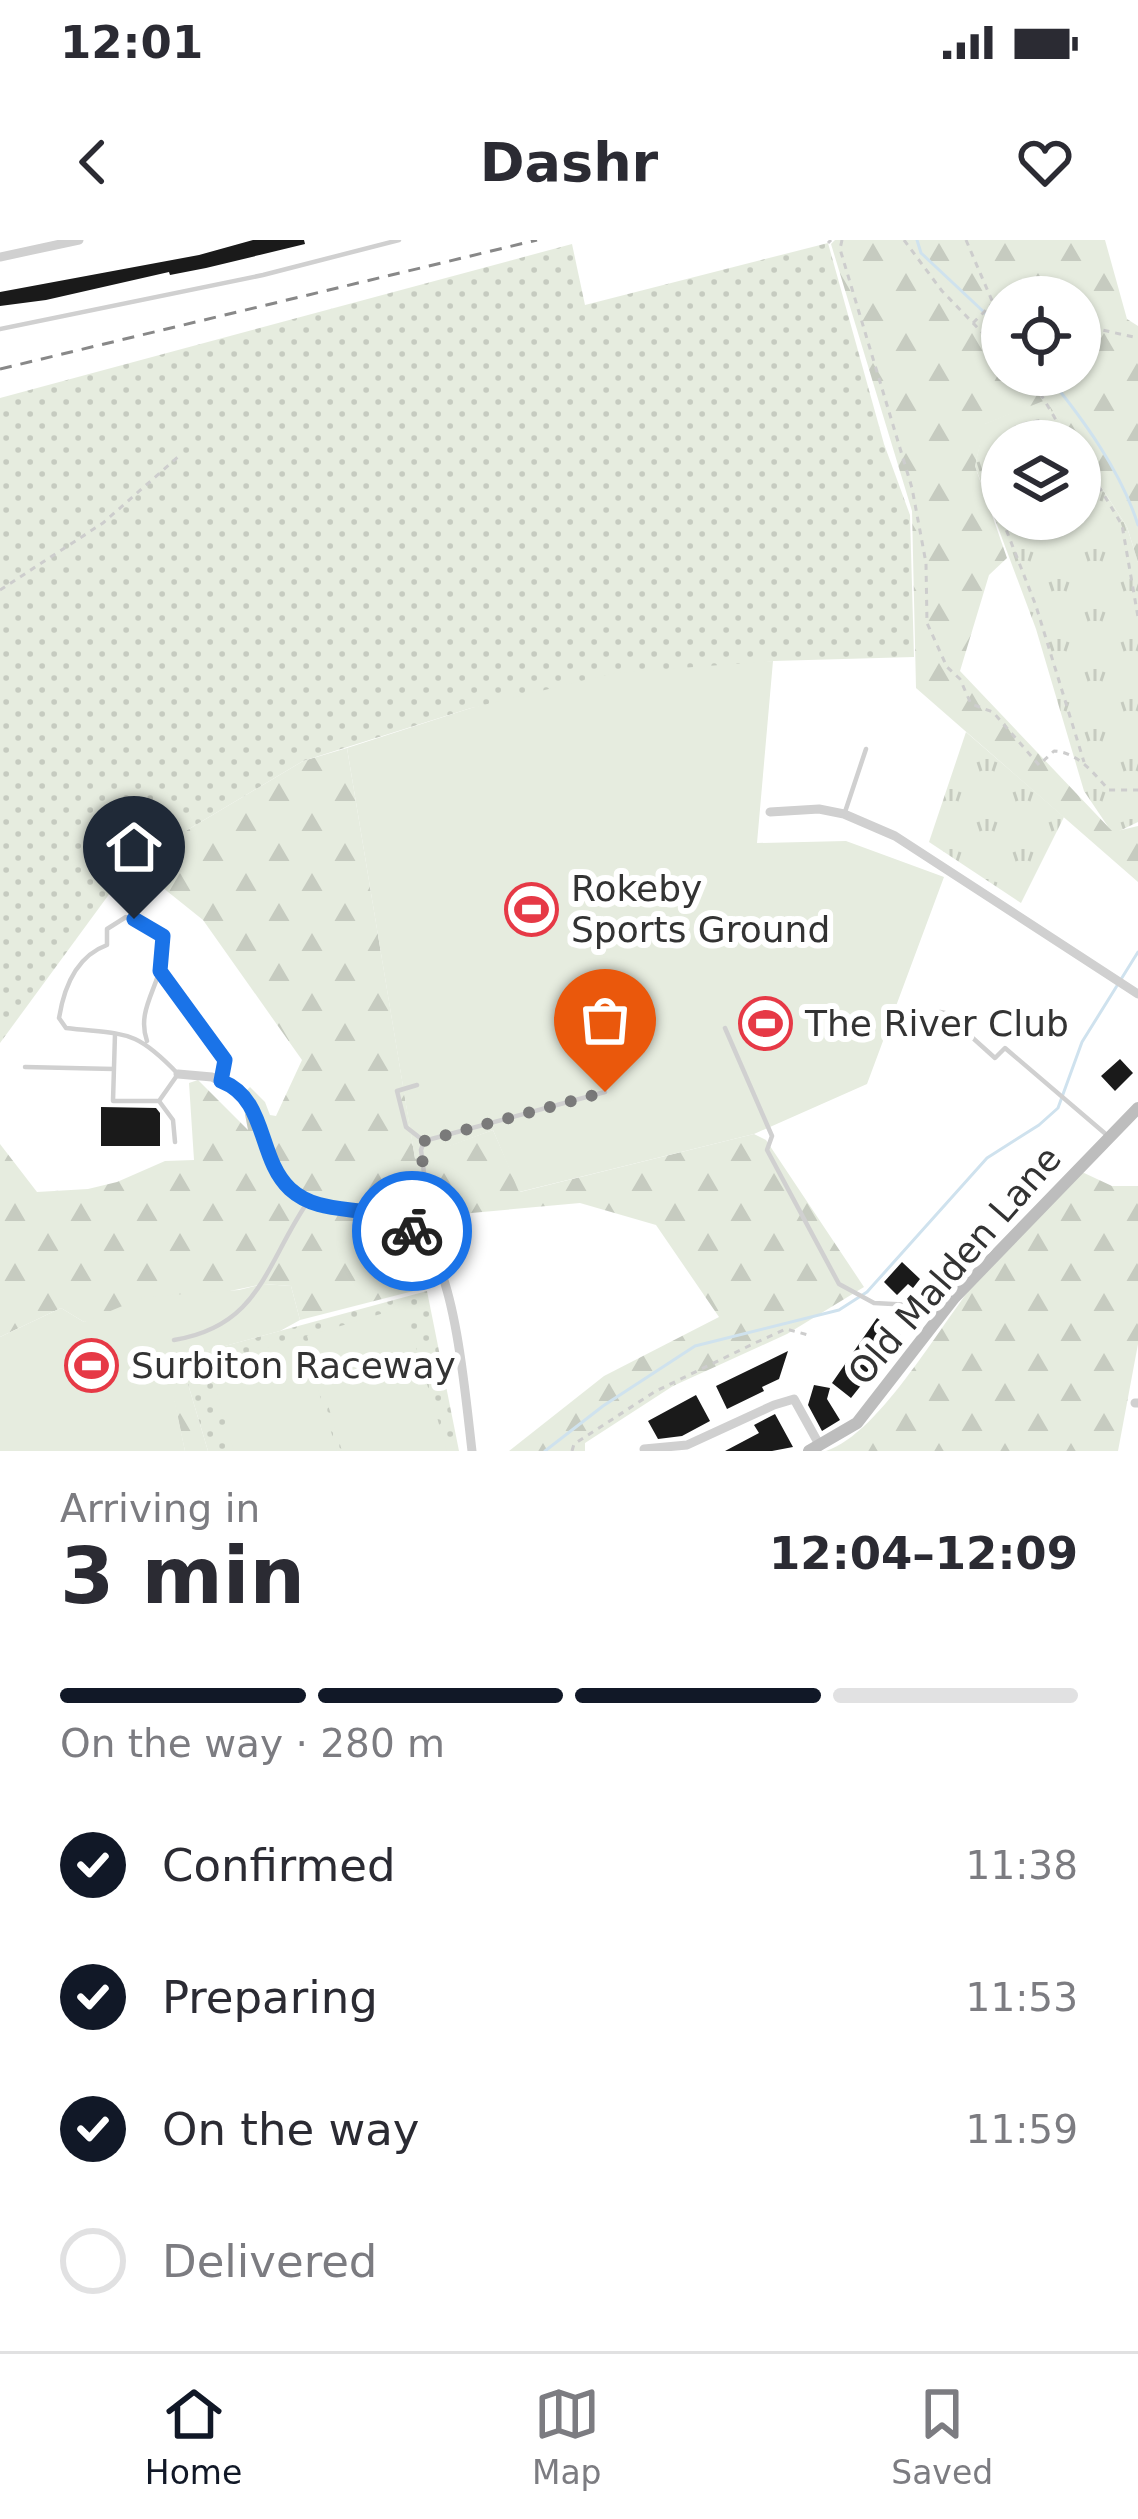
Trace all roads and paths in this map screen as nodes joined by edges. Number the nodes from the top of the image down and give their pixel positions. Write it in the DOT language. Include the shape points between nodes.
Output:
graph roads {
  1 [pos="79,240"];
  2 [pos="399,240"];
  3 [pos="842,240"];
  4 [pos="904,240"];
  5 [pos="966,240"];
  6 [pos="0,257"];
  7 [pos="981,277"];
  8 [pos="981,315"];
  9 [pos="972,324"];
  10 [pos="0,329"];
  11 [pos="1101,330"];
  12 [pos="981,333"];
  13 [pos="1138,338"];
  14 [pos="179,456"];
  15 [pos="1101,490"];
  16 [pos="1010,540"];
  17 [pos="0,590"];
  18 [pos="1138,616"];
  19 [pos="866,749"];
  20 [pos="1085,764"];
  21 [pos="1138,790"];
  22 [pos="770,812"];
  23 [pos="844,814"];
  24 [pos="160,971"];
  25 [pos="1138,994"];
  26 [pos="725,1028"];
  27 [pos="927,1031"];
  28 [pos="116,1034"];
  29 [pos="147,1041"];
  30 [pos="26,1066"];
  31 [pos="114,1070"];
  32 [pos="178,1074"];
  33 [pos="221,1081"];
  34 [pos="417,1085"];
  35 [pos="605,1092"];
  36 [pos="159,1101"];
  37 [pos="1138,1108"];
  38 [pos="1108,1136"];
  39 [pos="424,1141"];
  40 [pos="176,1142"];
  41 [pos="307,1203"];
  42 [pos="435,1256"];
  43 [pos="954,1298"];
  44 [pos="812,1336"];
  45 [pos="174,1340"];
  46 [pos="644,1449"];
  47 [pos="814,1449"];
  48 [pos="472,1451"];
  49 [pos="572,1451"];
  1 -- 6 [label="street"];
  2 -- 10 [label="lane"];
  3 -- 20 [label="path" via="912,488 927,622 947,667 971,704 993,712 1039,765 1054,751"];
  4 -- 9 [label="path"];
  5 -- 7 [label="path"];
  8 -- 9 [label="path"];
  9 -- 12 [label="path"];
  11 -- 13 [label="path"];
  14 -- 17 [label="path" via="104,523"];
  15 -- 18 [label="path" via="1122,524"];
  16 -- 20 [label="path"];
  19 -- 23 [label="lane"];
  20 -- 21 [label="path" via="1109,790"];
  22 -- 23 [label="street"];
  23 -- 25 [label="street" via="896,836"];
  24 -- 28 [label="lane" via="160,931 126,917 73,973 61,1024"];
  24 -- 29 [label="lane" via="147,1001"];
  24 -- 33 [label="lane" via="225,1060"];
  26 -- 43 [label="lane" via="772,1136 766,1150 839,1284 874,1303"];
  27 -- 38 [label="lane" via="945,1013 995,1058 1005,1048"];
  28 -- 29 [label="lane"];
  28 -- 31 [label="lane"];
  29 -- 32 [label="lane"];
  30 -- 31 [label="lane"];
  31 -- 36 [label="lane" via="112,1101"];
  32 -- 33 [label="street"];
  32 -- 36 [label="lane"];
  33 -- 41 [label="street" via="245,1094 274,1168"];
  34 -- 39 [label="lane" via="397,1091 406,1127"];
  35 -- 39 [label="lane"];
  36 -- 40 [label="lane"];
  37 -- 38 [label="main road, Old Malden Lane"];
  38 -- 43 [label="main road, Old Malden Lane"];
  39 -- 42 [label="lane"];
  41 -- 42 [label="street" via="401,1221"];
  41 -- 45 [label="lane" via="244,1309 206,1334"];
  42 -- 48 [label="street" via="463,1370"];
  43 -- 47 [label="main road, Old Malden Lane" via="857,1423"];
  44 -- 49 [label="path" via="786,1329 757,1342 656,1391"];
  46 -- 47 [label="street" via="687,1445 794,1399"];
}
